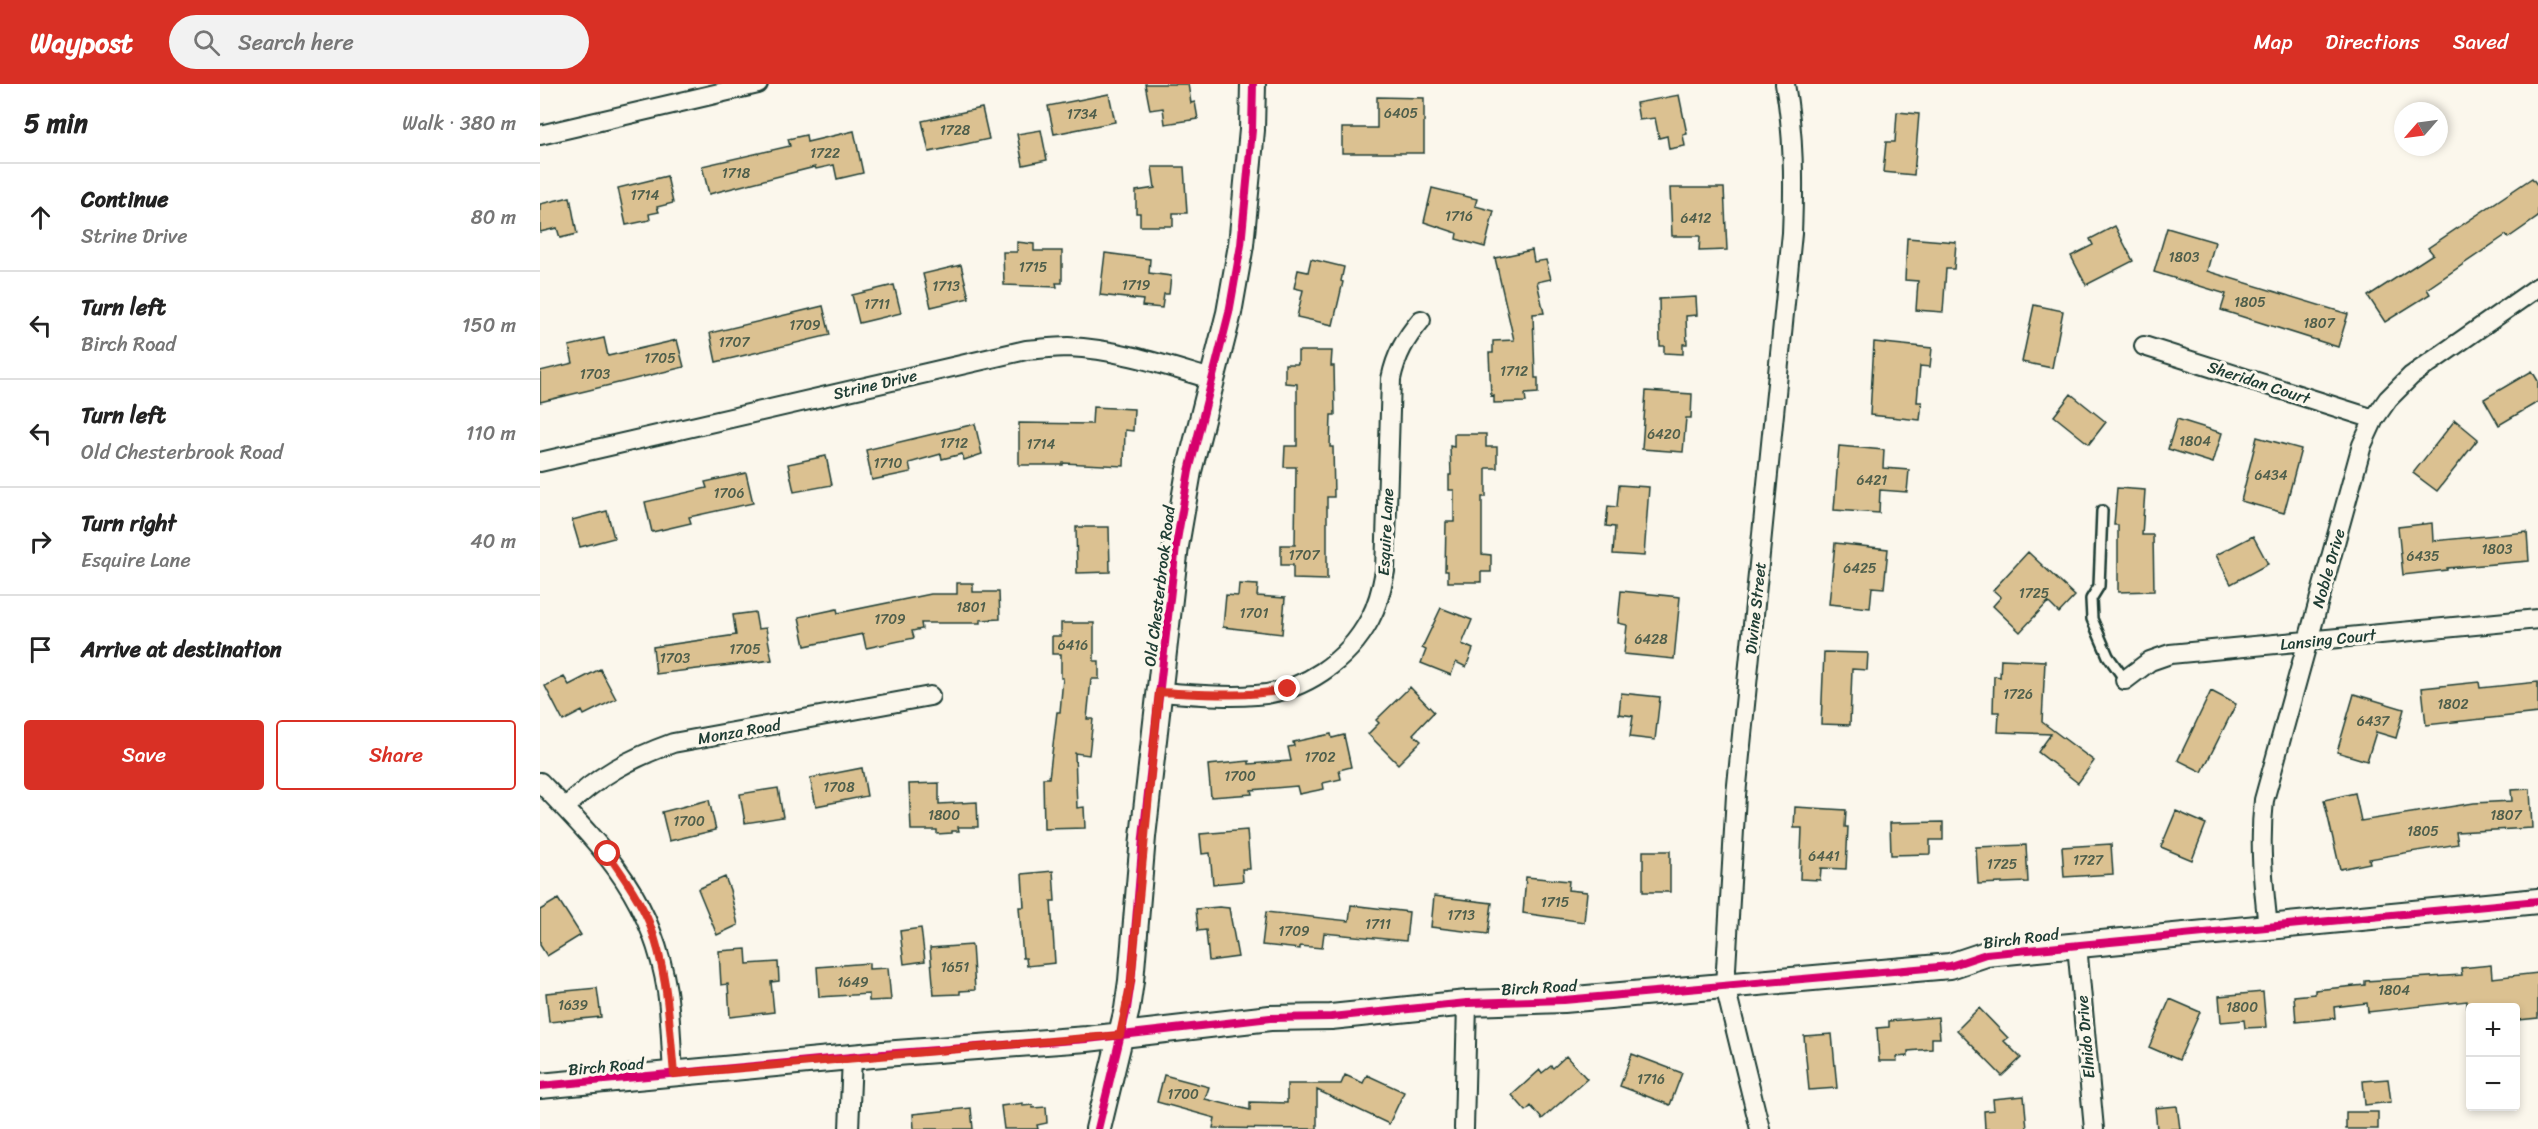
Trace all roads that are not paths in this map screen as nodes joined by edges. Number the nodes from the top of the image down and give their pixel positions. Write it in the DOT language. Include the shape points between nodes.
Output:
graph roads {
  1 [pos="758,84"];
  2 [pos="1253,84"];
  3 [pos="1785,84"];
  4 [pos="540,135"];
  5 [pos="2538,286"];
  6 [pos="1421,320"];
  7 [pos="2144,346"];
  8 [pos="1211,379"];
  9 [pos="2374,419"];
  10 [pos="540,462"];
  11 [pos="2102,512"];
  12 [pos="2538,619"];
  13 [pos="2307,640"];
  14 [pos="2125,680"];
  15 [pos="1159,692"];
  16 [pos="930,696"];
  17 [pos="540,782"];
  18 [pos="565,808"];
  19 [pos="2538,902"];
  20 [pos="2268,927"];
  21 [pos="2077,945"];
  22 [pos="1725,986"];
  23 [pos="1467,1004"];
  24 [pos="1120,1035"];
  25 [pos="852,1057"];
  26 [pos="674,1074"];
  27 [pos="540,1086"];
  28 [pos="849,1129"];
  29 [pos="1098,1129"];
  30 [pos="1464,1129"];
  31 [pos="1760,1129"];
  32 [pos="2094,1129"];
  1 -- 4 [label="street"];
  2 -- 8 [label="street, Old Chesterbrook Road" via="1241,245 1229,313"];
  3 -- 22 [label="street, Divine Street" via="1794,162 1792,233 1736,795"];
  5 -- 9 [label="street, Noble Drive" via="2411,376"];
  6 -- 15 [label="street, Esquire Lane" via="1406,337 1391,379 1385,571 1380,596 1356,641 1329,667 1288,689 1242,696"];
  7 -- 9 [label="street, Sheridan Court"];
  8 -- 10 [label="street, Strine Drive" via="1102,350 1026,350"];
  8 -- 15 [label="street, Old Chesterbrook Road" via="1176,546"];
  9 -- 13 [label="street, Noble Drive" via="2362,445"];
  11 -- 14 [label="lane" via="2099,586 2091,599 2092,619 2108,656"];
  12 -- 13 [label="street, Lansing Court"];
  13 -- 14 [label="street, Lansing Court" via="2170,654 2150,662"];
  13 -- 20 [label="street, Noble Drive" via="2264,800 2261,868"];
  15 -- 24 [label="street, Old Chesterbrook Road" via="1131,981"];
  16 -- 18 [label="street, Monza Road" via="673,743 640,754 609,771"];
  17 -- 18 [label="street"];
  18 -- 26 [label="street" via="608,854 648,921 667,991"];
  19 -- 20 [label="street, Birch Road"];
  20 -- 21 [label="street, Birch Road"];
  21 -- 22 [label="street, Birch Road" via="1986,954 1950,966"];
  21 -- 32 [label="street, Elnido Drive"];
  22 -- 23 [label="street, Birch Road"];
  22 -- 31 [label="street, Divine Street"];
  23 -- 24 [label="street, Birch Road" via="1331,1017 1270,1018"];
  23 -- 30 [label="street"];
  24 -- 25 [label="street, Birch Road"];
  24 -- 29 [label="street, Old Chesterbrook Road"];
  25 -- 26 [label="street, Birch Road"];
  25 -- 28 [label="street"];
  26 -- 27 [label="street, Birch Road"];
}
